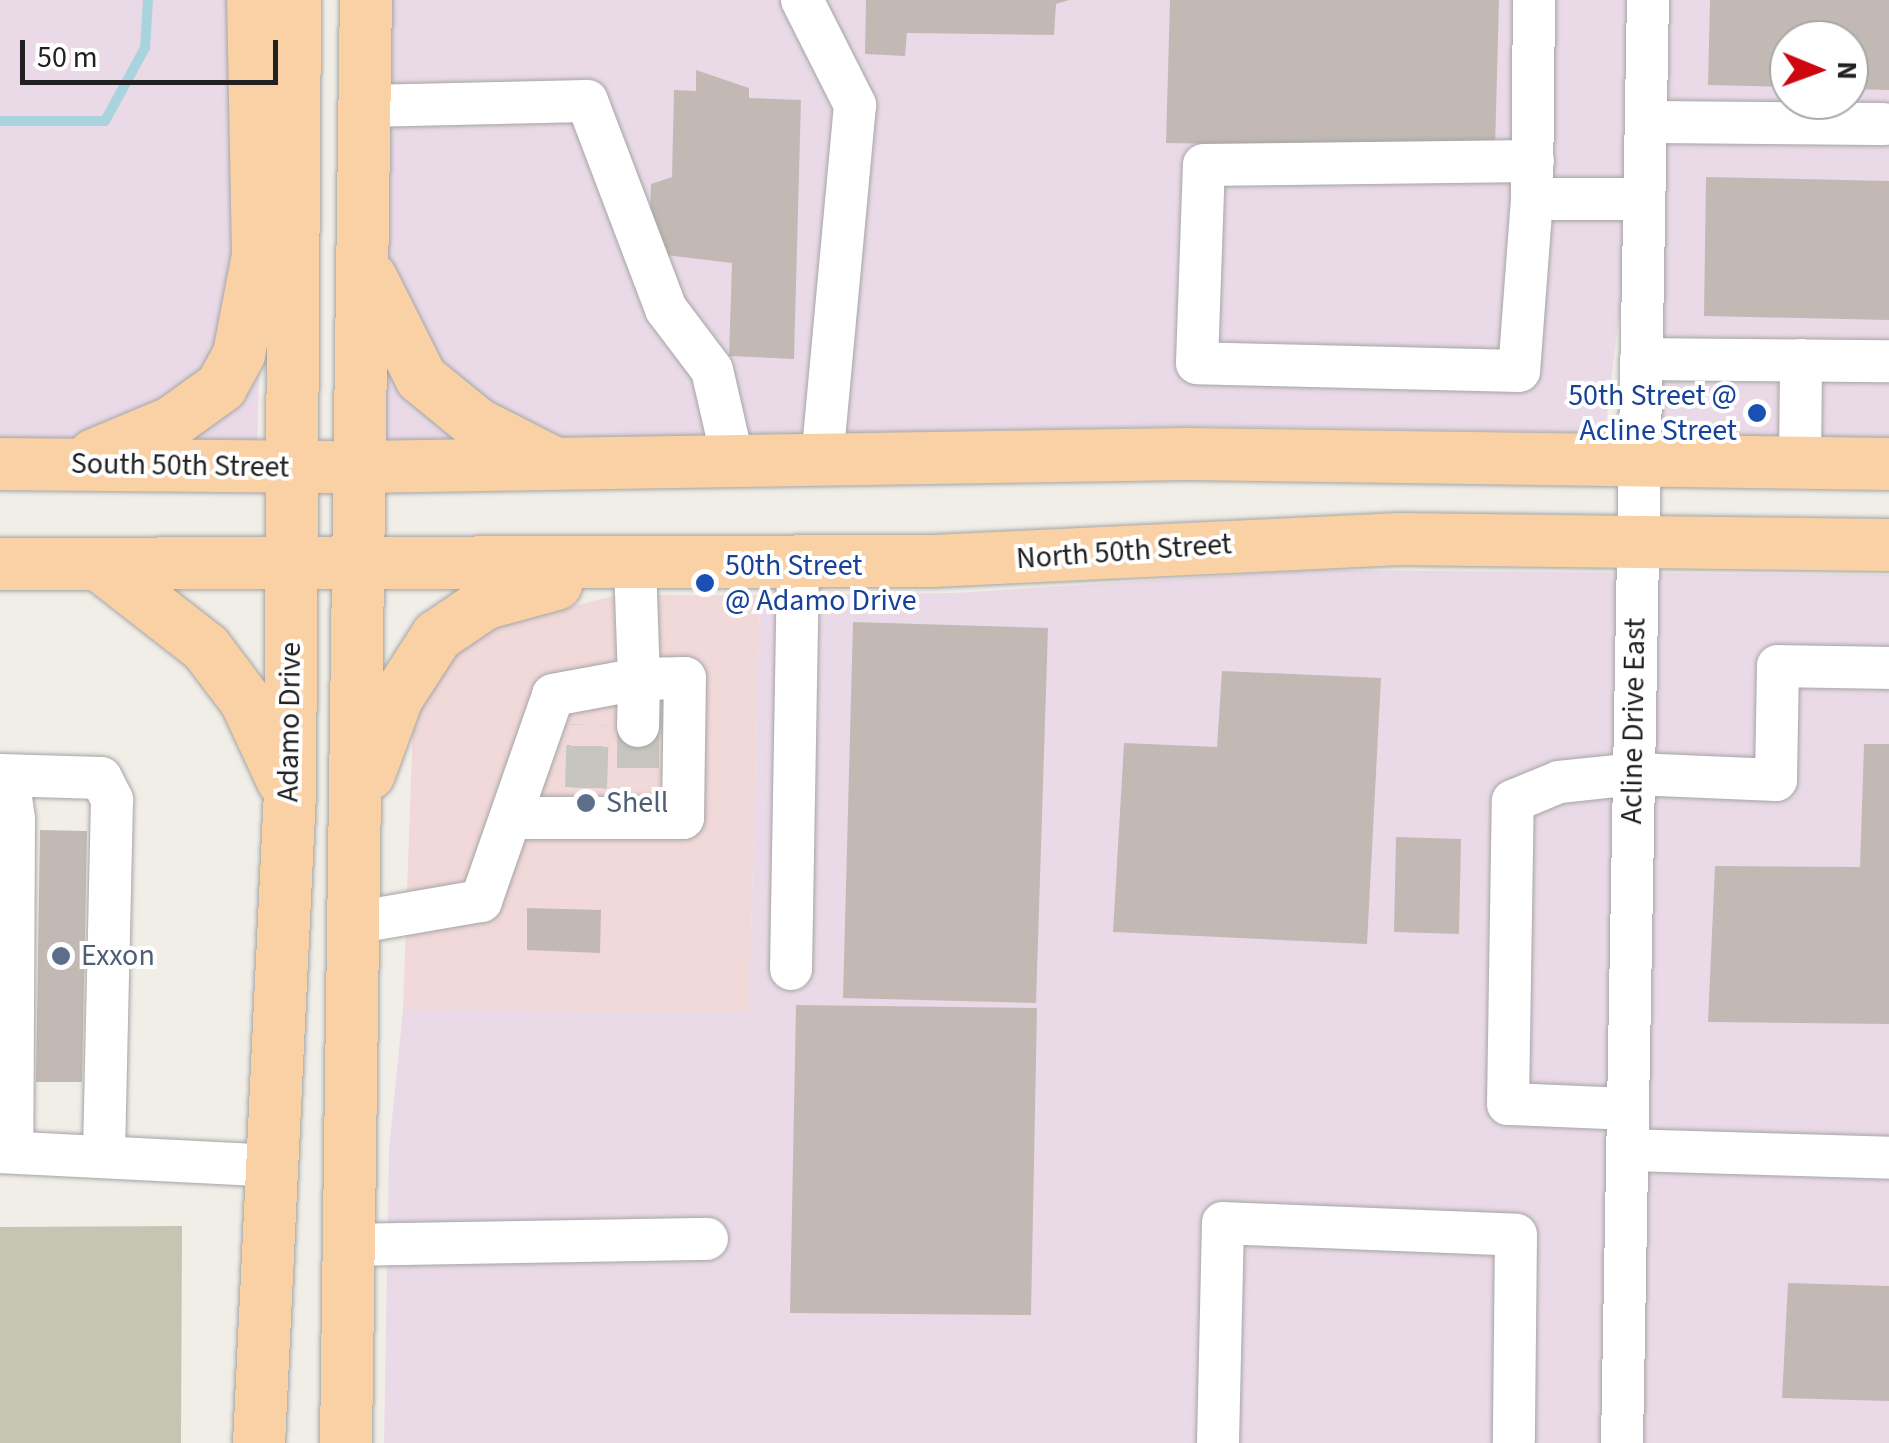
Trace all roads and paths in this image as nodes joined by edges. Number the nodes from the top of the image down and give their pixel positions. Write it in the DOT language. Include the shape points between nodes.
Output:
graph roads {
  1 [pos="253,0"];
  2 [pos="295,0"];
  3 [pos="366,0"];
  4 [pos="802,0"];
  5 [pos="1534,0"];
  6 [pos="1648,0"];
  7 [pos="365,106"];
  8 [pos="1646,122"];
  9 [pos="1884,124"];
  10 [pos="1533,180"];
  11 [pos="1644,199"];
  12 [pos="363,258"];
  13 [pos="1641,359"];
  14 [pos="1801,360"];
  15 [pos="1889,360"];
  16 [pos="822,460"];
  17 [pos="733,461"];
  18 [pos="1639,461"];
  19 [pos="1800,463"];
  20 [pos="0,464"];
  21 [pos="74,464"];
  22 [pos="556,464"];
  23 [pos="1889,464"];
  24 [pos="294,467"];
  25 [pos="360,467"];
  26 [pos="1638,542"];
  27 [pos="1889,545"];
  28 [pos="798,562"];
  29 [pos="625,565"];
  30 [pos="101,566"];
  31 [pos="293,568"];
  32 [pos="358,568"];
  33 [pos="5,575"];
  34 [pos="1889,668"];
  35 [pos="638,679"];
  36 [pos="638,726"];
  37 [pos="1634,774"];
  38 [pos="4,776"];
  39 [pos="290,794"];
  40 [pos="355,813"];
  41 [pos="515,818"];
  42 [pos="354,923"];
  43 [pos="791,969"];
  44 [pos="8,1091"];
  45 [pos="1627,1130"];
  46 [pos="6,1152"];
  47 [pos="104,1156"];
  48 [pos="1889,1158"];
  49 [pos="273,1166"];
  50 [pos="708,1240"];
  51 [pos="349,1246"];
  52 [pos="259,1443"];
  53 [pos="346,1443"];
  54 [pos="1218,1443"];
  55 [pos="1514,1443"];
  56 [pos="1622,1443"];
  1 -- 21 [label="main road" via="258,255 238,354 221,387 171,422"];
  2 -- 24 [label="main road, Adamo Drive"];
  3 -- 7 [label="main road"];
  4 -- 16 [label="street" via="856,104"];
  5 -- 10 [label="street"];
  6 -- 8 [label="street, Acline Drive East"];
  7 -- 12 [label="main road"];
  7 -- 17 [label="street" via="587,101 666,309 712,370"];
  8 -- 9 [label="street"];
  8 -- 11 [label="street, Acline Drive East"];
  10 -- 10 [label="street" via="1519,371 1197,363 1204,165"];
  10 -- 11 [label="street"];
  11 -- 13 [label="street, Acline Drive East"];
  12 -- 22 [label="main road" via="421,378 477,424"];
  12 -- 25 [label="main road"];
  13 -- 14 [label="street"];
  13 -- 18 [label="street, Acline Drive East"];
  14 -- 15 [label="street"];
  14 -- 19 [label="street"];
  16 -- 17 [label="main road"];
  16 -- 18 [label="main road" via="1188,454"];
  17 -- 22 [label="main road"];
  18 -- 19 [label="main road"];
  18 -- 26 [label="street, Acline Drive East"];
  19 -- 23 [label="main road"];
  20 -- 21 [label="main road, South 50th Street"];
  21 -- 24 [label="main road, South 50th Street"];
  22 -- 25 [label="main road"];
  24 -- 25 [label="main road, South 50th Street"];
  24 -- 31 [label="main road, Adamo Drive"];
  25 -- 32 [label="main road"];
  26 -- 27 [label="main road, North 50th Street"];
  26 -- 28 [label="main road, North 50th Street" via="1304,541 1041,558"];
  26 -- 37 [label="street, Acline Drive East"];
  28 -- 29 [label="main road, North 50th Street"];
  28 -- 43 [label="street"];
  29 -- 32 [label="main road, North 50th Street"];
  29 -- 35 [label="street"];
  29 -- 40 [label="main road" via="486,603 437,636 397,698"];
  30 -- 31 [label="main road"];
  30 -- 33 [label="main road"];
  30 -- 39 [label="main road" via="206,648 246,701"];
  31 -- 32 [label="main road"];
  31 -- 39 [label="main road, Adamo Drive"];
  32 -- 40 [label="main road"];
  34 -- 37 [label="street" via="1778,666 1776,780"];
  35 -- 36 [label="street"];
  35 -- 41 [label="street" via="588,707 554,695"];
  35 -- 41 [label="street" via="685,678 683,818 638,803 586,804"];
  37 -- 45 [label="street, Acline Drive East"];
  37 -- 45 [label="street" via="1559,782 1513,801 1508,1104"];
  38 -- 44 [label="street"];
  38 -- 47 [label="street" via="101,778 112,800"];
  39 -- 49 [label="main road, Adamo Drive"];
  40 -- 42 [label="main road"];
  41 -- 42 [label="street" via="481,901"];
  42 -- 51 [label="main road"];
  44 -- 46 [label="street"];
  45 -- 48 [label="street"];
  45 -- 56 [label="street, Acline Drive East"];
  46 -- 47 [label="street"];
  47 -- 49 [label="street"];
  49 -- 52 [label="main road, Adamo Drive"];
  50 -- 51 [label="street"];
  51 -- 53 [label="main road"];
  54 -- 55 [label="street" via="1223,1223 1516,1235"];
}
